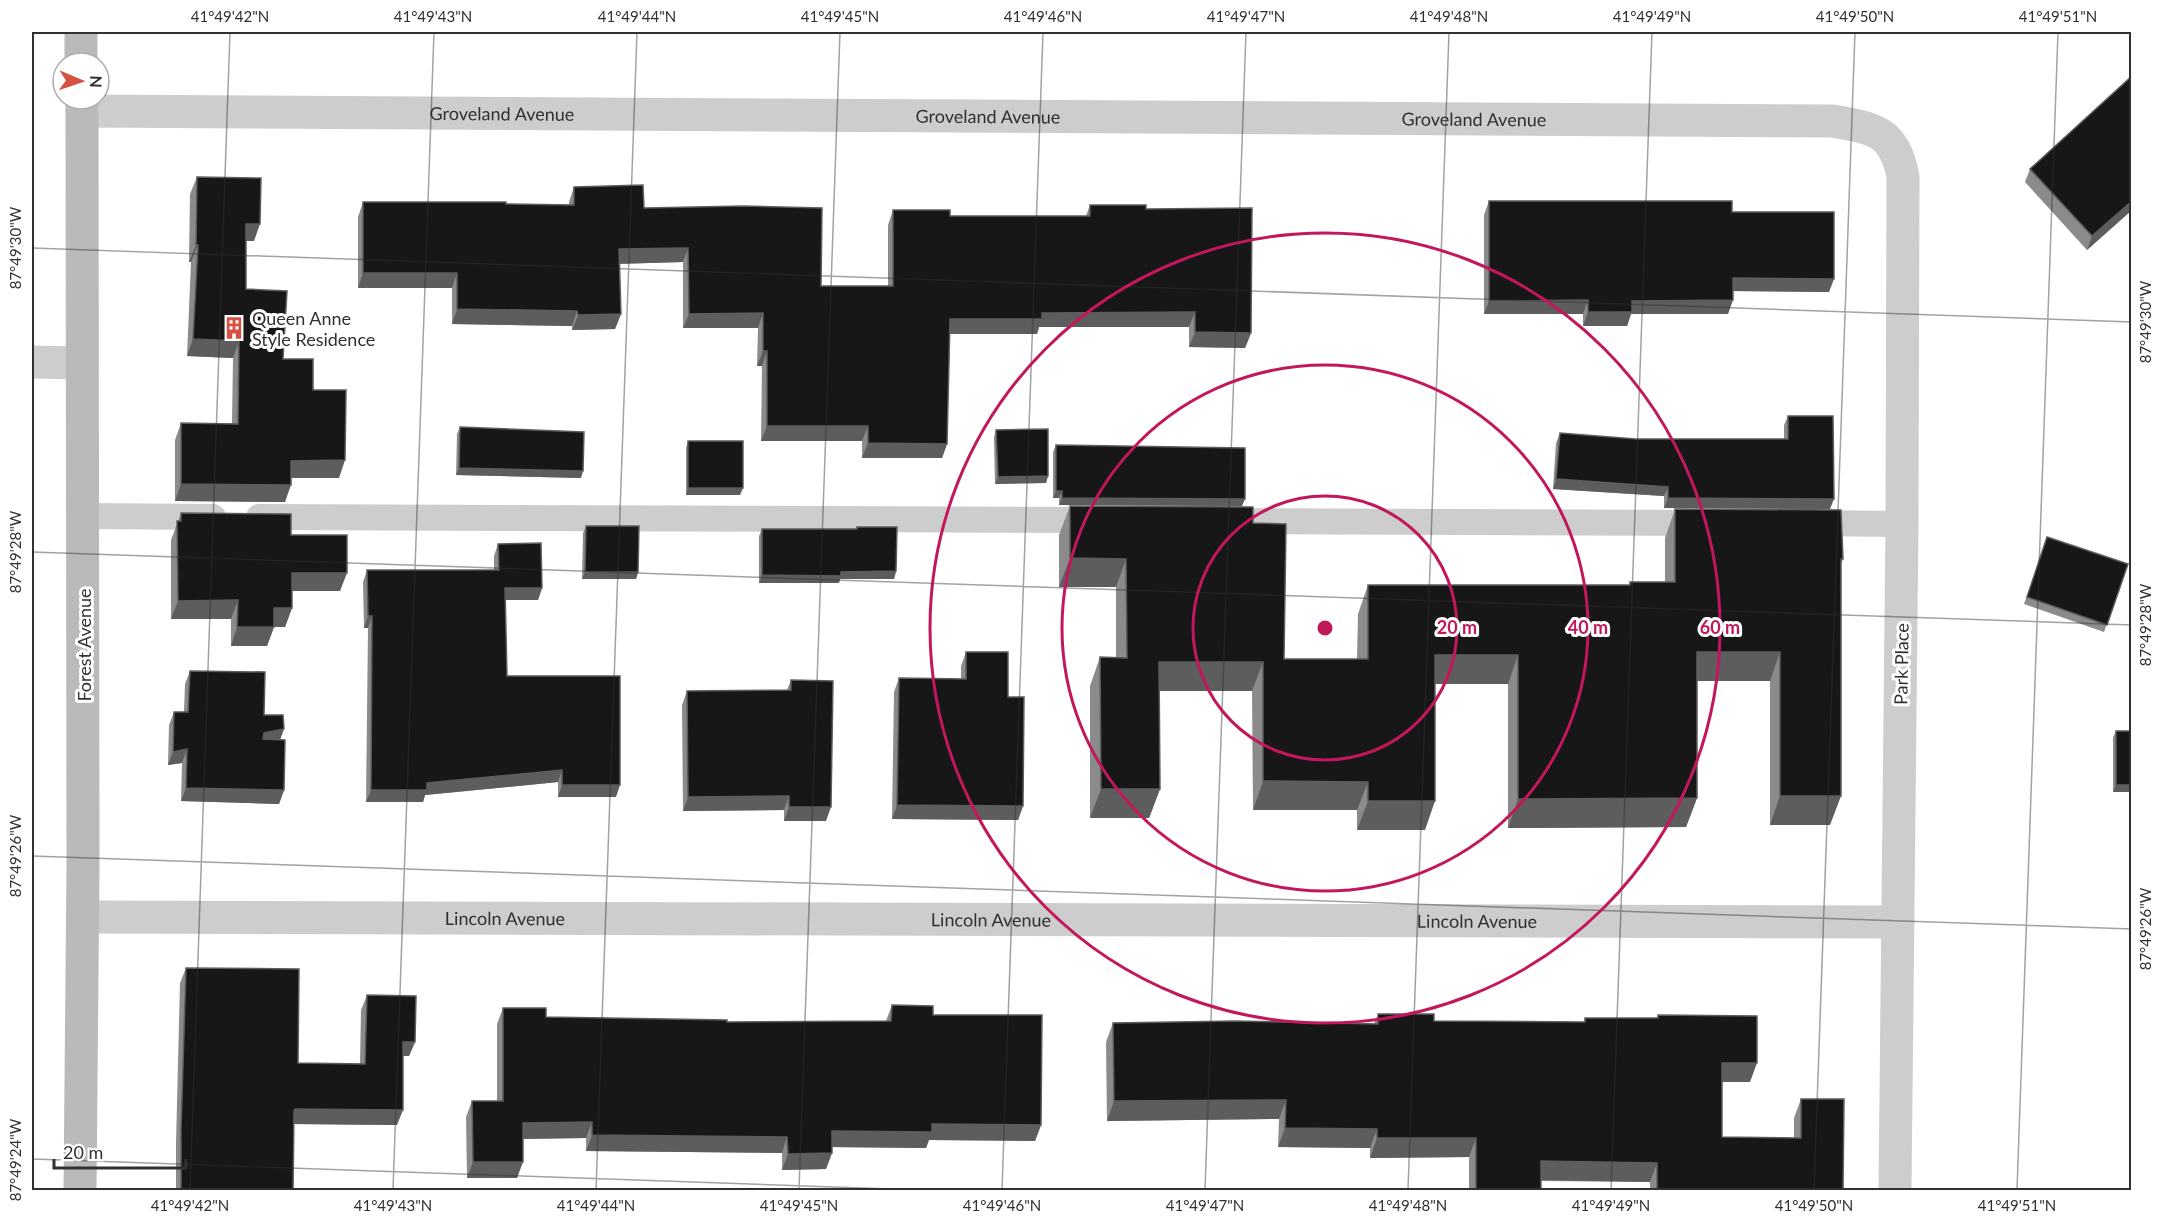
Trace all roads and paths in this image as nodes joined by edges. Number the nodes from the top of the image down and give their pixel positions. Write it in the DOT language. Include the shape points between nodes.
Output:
graph roads {
  1 [pos="111,105"];
  2 [pos="82,111"];
  3 [pos="1889,141"];
  4 [pos="32,362"];
  5 [pos="82,363"];
  6 [pos="84,516"];
  7 [pos="1121,520"];
  8 [pos="1193,521"];
  9 [pos="1733,523"];
  10 [pos="1781,523"];
  11 [pos="1902,524"];
  12 [pos="83,916"];
  13 [pos="1898,922"];
  14 [pos="80,1191"];
  15 [pos="1895,1191"];
  1 -- 3 [label="street, Groveland Avenue" via="1832,122 1873,129"];
  2 -- 5 [label="street, Forest Avenue"];
  3 -- 11 [label="street, Park Place" via="1900,158 1904,177"];
  4 -- 5 [label="street"];
  5 -- 6 [label="street, Forest Avenue"];
  6 -- 7 [label="lane"];
  6 -- 12 [label="street, Forest Avenue"];
  8 -- 9 [label="lane"];
  10 -- 11 [label="lane"];
  11 -- 13 [label="street, Park Place"];
  12 -- 13 [label="street, Lincoln Avenue"];
  12 -- 14 [label="street, Forest Avenue"];
  13 -- 15 [label="street, Park Place"];
}
